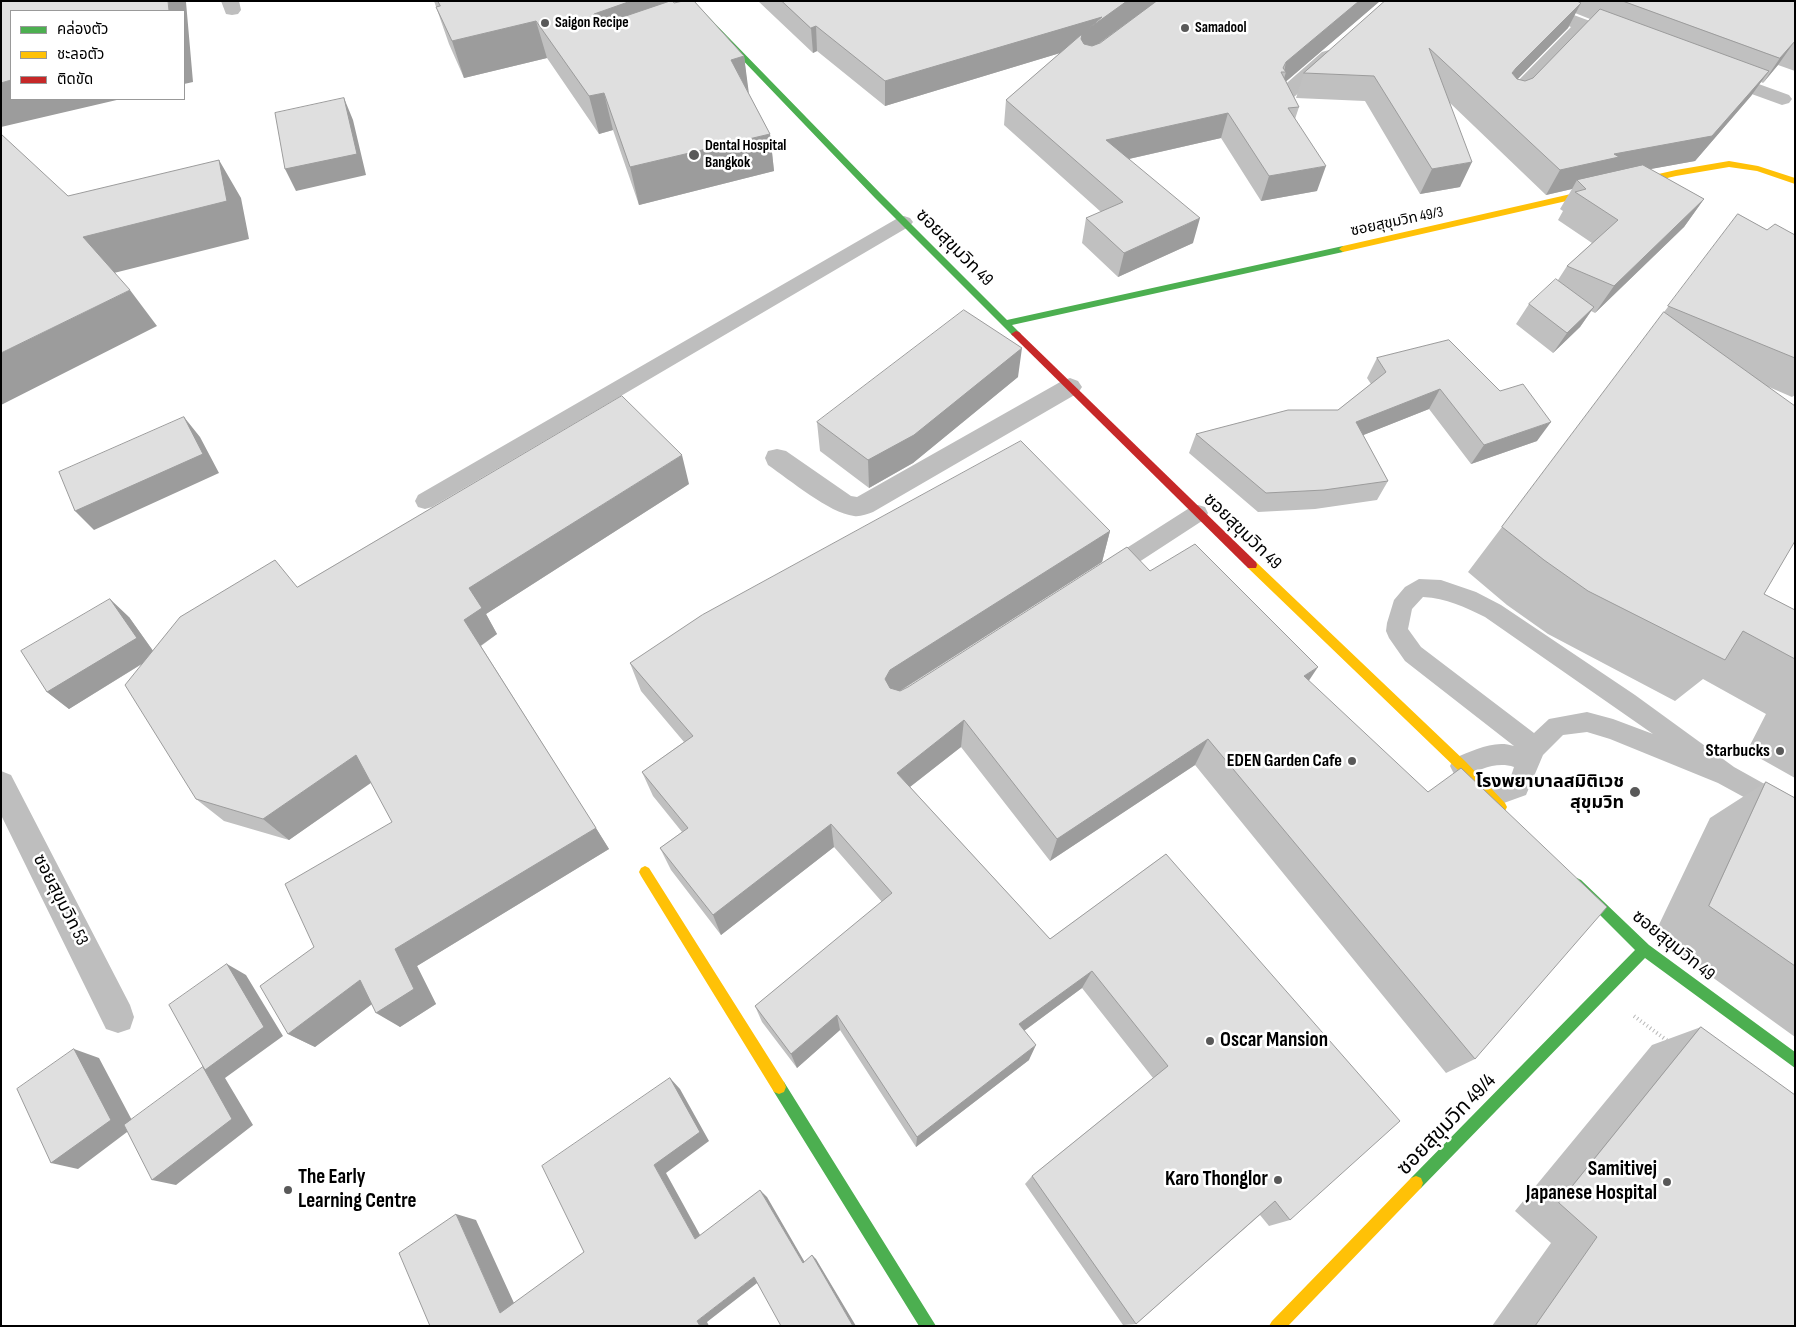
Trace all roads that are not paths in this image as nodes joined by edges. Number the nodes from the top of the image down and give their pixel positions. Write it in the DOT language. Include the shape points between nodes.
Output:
graph roads {
  1 [pos="689,1"];
  2 [pos="1520,1"];
  3 [pos="708,21"];
  4 [pos="1583,25"];
  5 [pos="690,27"];
  6 [pos="1637,45"];
  7 [pos="1340,47"];
  8 [pos="1701,69"];
  9 [pos="1287,93"];
  10 [pos="1512,98"];
  11 [pos="1782,99"];
  12 [pos="1795,181"];
  13 [pos="904,222"];
  14 [pos="1006,323"];
  15 [pos="1070,387"];
  16 [pos="777,458"];
  17 [pos="424,501"];
  18 [pos="1198,513"];
  19 [pos="1090,583"];
  20 [pos="1531,755"];
  21 [pos="1462,766"];
  22 [pos="1726,775"];
  23 [pos="1,784"];
  24 [pos="1490,796"];
  25 [pos="1795,814"];
  26 [pos="1511,818"];
  27 [pos="645,872"];
  28 [pos="1567,873"];
  29 [pos="1644,950"];
  30 [pos="118,1017"];
  31 [pos="1795,1061"];
  32 [pos="928,1326"];
  33 [pos="1277,1326"];
  1 -- 3 [label="street, ซอยสุขุมวิท 49"];
  2 -- 4 [label="street"];
  3 -- 5 [label="lane"];
  3 -- 13 [label="street, ซอยสุขุมวิท 49"];
  4 -- 6 [label="street"];
  4 -- 10 [label="street"];
  7 -- 9 [label="street"];
  8 -- 11 [label="street"];
  12 -- 14 [label="street, ซอยสุขุมวิท 49/3" via="1729,164 1676,173"];
  13 -- 14 [label="street, ซอยสุขุมวิท 49"];
  13 -- 17 [label="lane"];
  14 -- 15 [label="street, ซอยสุขุมวิท 49"];
  15 -- 16 [label="street" via="936,466 856,507 844,504"];
  15 -- 18 [label="street, ซอยสุขุมวิท 49"];
  18 -- 19 [label="lane"];
  18 -- 21 [label="street, ซอยสุขุมวิท 49"];
  20 -- 21 [label="lane" via="1496,754"];
  20 -- 22 [label="lane" via="1557,726 1587,722 1613,729"];
  20 -- 22 [label="lane" via="1413,654 1397,631 1406,598 1419,588 1441,589 1493,611 1627,702"];
  20 -- 24 [label="lane" via="1518,787"];
  21 -- 24 [label="street, ซอยสุขุมวิท 49"];
  22 -- 25 [label="lane"];
  23 -- 30 [label="street, ซอยสุขุมวิท 53"];
  24 -- 26 [label="street, ซอยสุขุมวิท 49"];
  27 -- 32 [label="street"];
  28 -- 29 [label="street, ซอยสุขุมวิท 49"];
  29 -- 31 [label="street, ซอยสุขุมวิท 49"];
  29 -- 33 [label="street, ซอยสุขุมวิท 49/4"];
}
